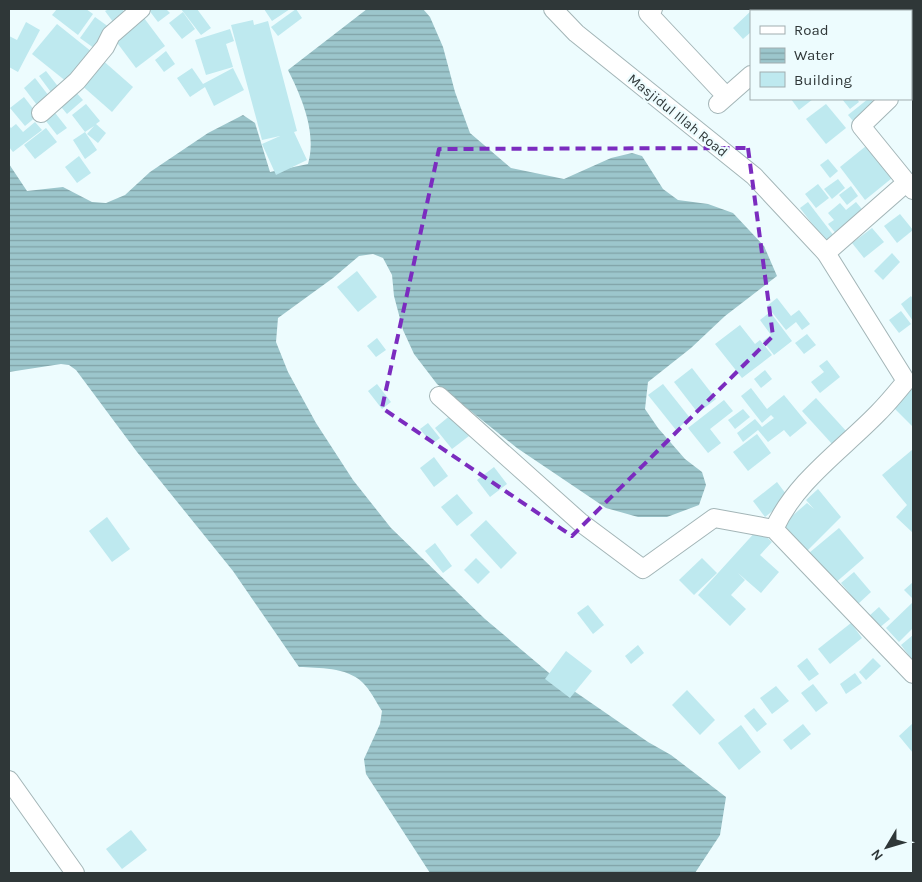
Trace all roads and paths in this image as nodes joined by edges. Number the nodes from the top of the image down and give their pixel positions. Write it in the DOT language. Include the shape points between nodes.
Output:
graph roads {
  1 [pos="141,9"];
  2 [pos="553,9"];
  3 [pos="653,9"];
  4 [pos="750,76"];
  5 [pos="888,100"];
  6 [pos="41,114"];
  7 [pos="910,186"];
  8 [pos="826,253"];
  9 [pos="910,377"];
  10 [pos="439,396"];
  11 [pos="774,530"];
  12 [pos="913,674"];
  13 [pos="9,780"];
  14 [pos="75,873"];
  1 -- 6 [label="street" via="111,35 77,81"];
  2 -- 8 [label="street, Masjidul Illah Road" via="576,33 754,176"];
  3 -- 4 [label="street" via="648,13 722,100"];
  5 -- 7 [label="street" via="861,126"];
  7 -- 8 [label="street"];
  8 -- 9 [label="street, Masjidul Illah Road"];
  9 -- 11 [label="street" via="879,412 800,487 782,511"];
  10 -- 11 [label="street" via="580,522 644,569 714,518"];
  11 -- 12 [label="street"];
  13 -- 14 [label="street"];
}
